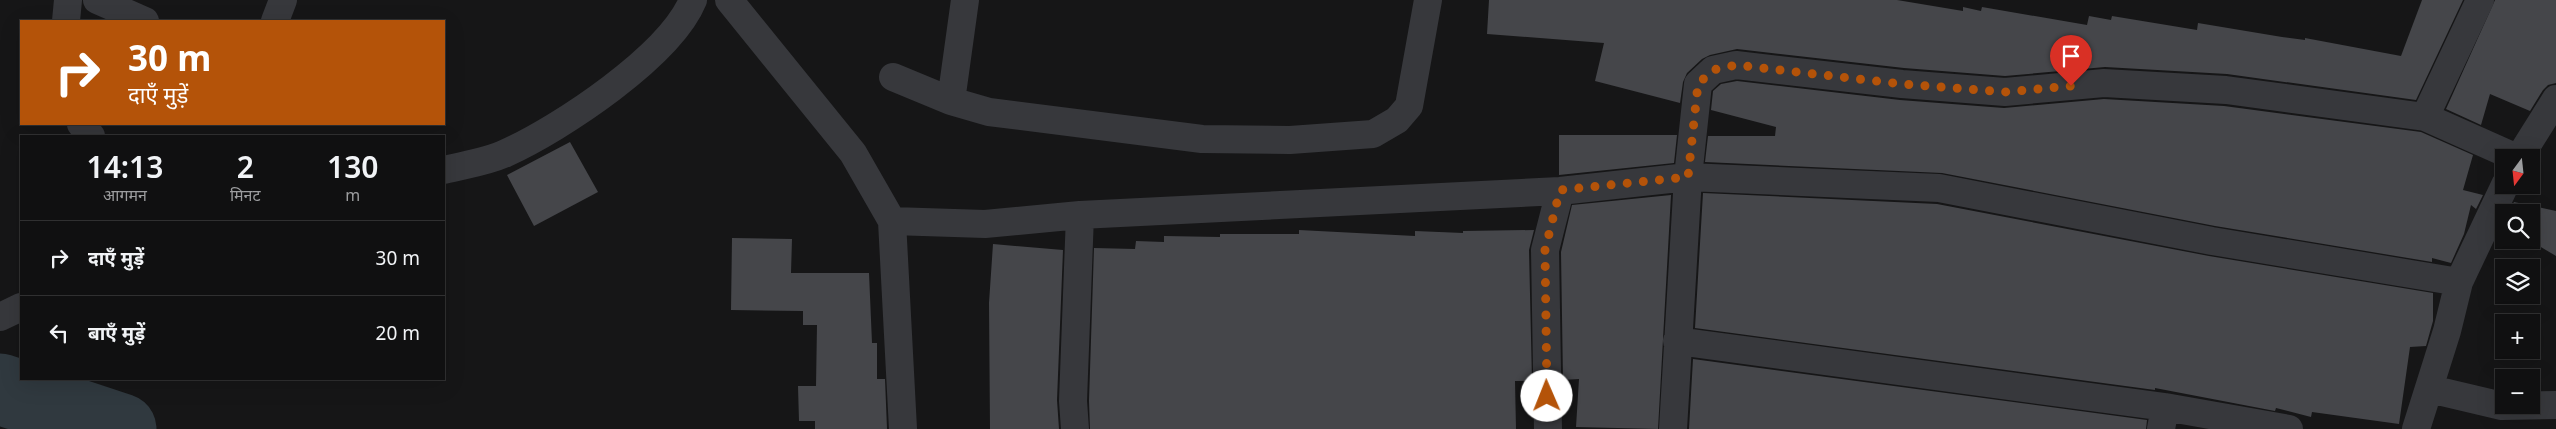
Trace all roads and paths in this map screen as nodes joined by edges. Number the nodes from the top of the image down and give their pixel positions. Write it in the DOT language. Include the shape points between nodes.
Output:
graph roads {
  1 [pos="68,0"];
  2 [pos="97,0"];
  3 [pos="283,0"];
  4 [pos="728,0"];
  5 [pos="965,0"];
  6 [pos="1428,0"];
  7 [pos="2480,0"];
  8 [pos="691,5"];
  9 [pos="66,20"];
  10 [pos="144,20"];
  11 [pos="275,20"];
  12 [pos="893,77"];
  13 [pos="2556,99"];
  14 [pos="950,102"];
  15 [pos="2425,117"];
  16 [pos="82,125"];
  17 [pos="90,135"];
  18 [pos="2498,149"];
  19 [pos="2524,149"];
  20 [pos="445,170"];
  21 [pos="1688,177"];
  22 [pos="1560,190"];
  23 [pos="2501,194"];
  24 [pos="883,204"];
  25 [pos="1080,214"];
  26 [pos="2459,282"];
  27 [pos="20,307"];
  28 [pos="0,317"];
  29 [pos="1678,341"];
  30 [pos="2430,389"];
  31 [pos="2556,405"];
  32 [pos="2163,418"];
  33 [pos="903,429"];
  34 [pos="1075,429"];
  35 [pos="1548,429"];
  36 [pos="1672,429"];
  37 [pos="2289,429"];
  38 [pos="2416,429"];
  1 -- 9 [label="street"];
  2 -- 10 [label="street"];
  3 -- 11 [label="street"];
  4 -- 24 [label="street" via="853,153"];
  5 -- 14 [label="street"];
  6 -- 14 [label="street" via="1409,106 1397,120 1373,134 1290,140 1202,139 989,112"];
  7 -- 15 [label="street"];
  8 -- 20 [label="street" via="671,35 634,71 549,130 505,154"];
  12 -- 14 [label="street"];
  13 -- 19 [label="street"];
  15 -- 18 [label="street"];
  15 -- 21 [label="street" via="2226,90 2104,83 2005,92 1736,65 1713,70 1698,84"];
  16 -- 17 [label="street"];
  21 -- 22 [label="street"];
  21 -- 26 [label="street" via="1939,188 2212,241"];
  21 -- 29 [label="street"];
  22 -- 25 [label="street"];
  22 -- 35 [label="street" via="1545,250"];
  23 -- 26 [label="street"];
  24 -- 25 [label="street" via="985,224"];
  24 -- 33 [label="street"];
  25 -- 34 [label="street" via="1073,401"];
  26 -- 30 [label="street"];
  27 -- 28 [label="street"];
  29 -- 32 [label="street"];
  29 -- 36 [label="street"];
  30 -- 31 [label="street" via="2502,406"];
  30 -- 38 [label="street"];
  32 -- 37 [label="street"];
}
